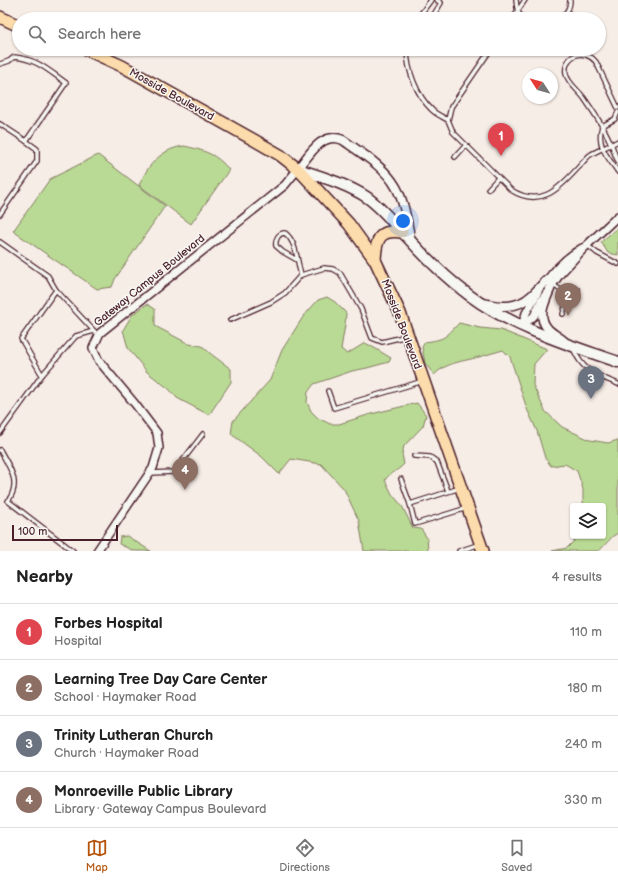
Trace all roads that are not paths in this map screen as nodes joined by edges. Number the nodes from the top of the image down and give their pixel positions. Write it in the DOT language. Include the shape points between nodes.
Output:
graph roads {
  1 [pos="431,0"];
  2 [pos="437,0"];
  3 [pos="516,0"];
  4 [pos="525,0"];
  5 [pos="570,0"];
  6 [pos="517,11"];
  7 [pos="422,12"];
  8 [pos="435,12"];
  9 [pos="566,12"];
  10 [pos="0,16"];
  11 [pos="0,22"];
  12 [pos="12,22"];
  13 [pos="12,25"];
  14 [pos="100,56"];
  15 [pos="407,56"];
  16 [pos="486,56"];
  17 [pos="575,56"];
  18 [pos="589,56"];
  19 [pos="0,64"];
  20 [pos="618,108"];
  21 [pos="618,112"];
  22 [pos="448,120"];
  23 [pos="0,124"];
  24 [pos="602,126"];
  25 [pos="26,141"];
  26 [pos="618,142"];
  27 [pos="612,144"];
  28 [pos="466,146"];
  29 [pos="602,149"];
  30 [pos="455,157"];
  31 [pos="618,161"];
  32 [pos="298,169"];
  33 [pos="618,172"];
  34 [pos="498,178"];
  35 [pos="488,188"];
  36 [pos="0,214"];
  37 [pos="618,216"];
  38 [pos="402,232"];
  39 [pos="0,242"];
  40 [pos="411,242"];
  41 [pos="587,245"];
  42 [pos="297,260"];
  43 [pos="375,260"];
  44 [pos="618,264"];
  45 [pos="301,275"];
  46 [pos="549,282"];
  47 [pos="56,290"];
  48 [pos="578,290"];
  49 [pos="569,295"];
  50 [pos="480,303"];
  51 [pos="563,314"];
  52 [pos="230,320"];
  53 [pos="522,326"];
  54 [pos="96,334"];
  55 [pos="408,336"];
  56 [pos="573,347"];
  57 [pos="618,362"];
  58 [pos="42,374"];
  59 [pos="424,381"];
  60 [pos="618,384"];
  61 [pos="328,391"];
  62 [pos="0,433"];
  63 [pos="202,434"];
  64 [pos="0,450"];
  65 [pos="414,456"];
  66 [pos="150,473"];
  67 [pos="401,478"];
  68 [pos="462,488"];
  69 [pos="448,492"];
  70 [pos="410,504"];
  71 [pos="468,508"];
  72 [pos="482,547"];
  73 [pos="73,551"];
  74 [pos="97,551"];
  75 [pos="461,551"];
  1 -- 7 [label="lane"];
  2 -- 8 [label="lane" via="441,3"];
  3 -- 6 [label="lane"];
  4 -- 6 [label="lane"];
  5 -- 9 [label="lane"];
  10 -- 12 [label="main road"];
  11 -- 13 [label="main road"];
  14 -- 32 [label="main road, Mosside Boulevard" via="214,117"];
  15 -- 22 [label="lane" via="412,76 424,101 435,113"];
  16 -- 22 [label="lane" via="451,107"];
  17 -- 24 [label="lane" via="568,62 566,72"];
  18 -- 20 [label="lane" via="596,62"];
  19 -- 25 [label="lane" via="14,57 27,58 66,83"];
  21 -- 24 [label="lane" via="615,119"];
  22 -- 28 [label="lane" via="453,132"];
  23 -- 25 [label="lane"];
  24 -- 27 [label="lane"];
  24 -- 29 [label="lane"];
  25 -- 36 [label="lane" via="36,149 37,162"];
  26 -- 27 [label="lane"];
  27 -- 29 [label="lane"];
  27 -- 31 [label="lane"];
  28 -- 30 [label="lane"];
  28 -- 34 [label="lane"];
  29 -- 33 [label="lane"];
  29 -- 34 [label="lane" via="590,156 557,189 540,197 528,198 517,194"];
  32 -- 38 [label="main road" via="333,180 367,198"];
  32 -- 40 [label="street" via="320,143 331,137 343,140 378,167 396,187 403,203"];
  32 -- 43 [label="main road, Mosside Boulevard" via="349,224"];
  32 -- 54 [label="street, Gateway Campus Boulevard" via="285,185"];
  34 -- 35 [label="lane"];
  37 -- 41 [label="street"];
  38 -- 40 [label="main road"];
  38 -- 43 [label="main road" via="390,231 381,236 375,247"];
  39 -- 47 [label="lane" via="48,276"];
  40 -- 50 [label="main road" via="454,284"];
  41 -- 44 [label="lane" via="597,254"];
  41 -- 46 [label="street"];
  42 -- 42 [label="lane" via="291,239 285,234 277,237 276,246"];
  42 -- 45 [label="lane"];
  43 -- 55 [label="main road, Mosside Boulevard"];
  45 -- 52 [label="lane" via="285,293 271,302"];
  45 -- 55 [label="lane" via="324,268 333,269 340,273 360,309 372,338 382,342"];
  46 -- 49 [label="lane"];
  46 -- 50 [label="street" via="521,303 506,306"];
  46 -- 53 [label="street" via="534,316"];
  46 -- 56 [label="street" via="541,312 542,318 548,330"];
  47 -- 54 [label="lane"];
  47 -- 58 [label="lane" via="21,339"];
  48 -- 49 [label="lane" via="572,289"];
  49 -- 51 [label="lane"];
  50 -- 53 [label="main road"];
  53 -- 56 [label="main road"];
  54 -- 58 [label="lane" via="76,336"];
  54 -- 66 [label="street, Gateway Campus Boulevard" via="93,348 98,361 157,433 159,448"];
  55 -- 59 [label="main road, Mosside Boulevard"];
  56 -- 57 [label="main road"];
  56 -- 60 [label="lane" via="583,366"];
  58 -- 62 [label="lane"];
  59 -- 61 [label="lane" via="334,408"];
  59 -- 68 [label="main road, Mosside Boulevard"];
  63 -- 66 [label="lane" via="174,472"];
  64 -- 73 [label="lane" via="15,478 12,495 8,501"];
  65 -- 69 [label="lane" via="430,457 437,462"];
  66 -- 74 [label="street, Gateway Campus Boulevard"];
  67 -- 70 [label="lane"];
  68 -- 69 [label="lane"];
  68 -- 71 [label="main road, Mosside Boulevard"];
  69 -- 70 [label="lane"];
  70 -- 71 [label="lane" via="415,524"];
  71 -- 72 [label="main road, Mosside Boulevard"];
  72 -- 75 [label="lane"];
}
